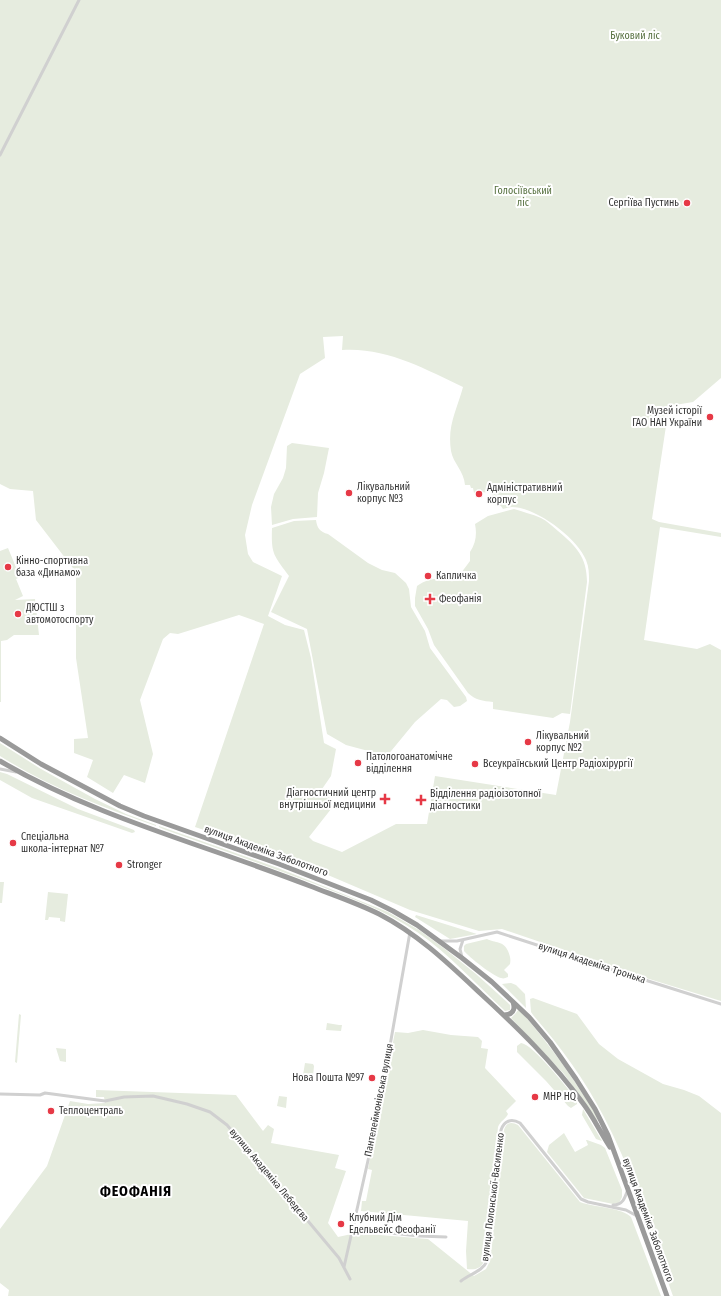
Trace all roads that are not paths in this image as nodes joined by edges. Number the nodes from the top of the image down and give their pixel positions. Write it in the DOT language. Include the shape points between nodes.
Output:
graph roads {
  1 [pos="79,0"];
  2 [pos="0,155"];
  3 [pos="0,738"];
  4 [pos="0,761"];
  5 [pos="0,769"];
  6 [pos="19,772"];
  7 [pos="410,932"];
  8 [pos="463,940"];
  9 [pos="439,941"];
  10 [pos="462,958"];
  11 [pos="513,1002"];
  12 [pos="721,1004"];
  13 [pos="504,1015"];
  14 [pos="0,1094"];
  15 [pos="613,1151"];
  16 [pos="628,1189"];
  17 [pos="609,1206"];
  18 [pos="638,1216"];
  19 [pos="352,1229"];
  20 [pos="446,1236"];
  21 [pos="344,1267"];
  22 [pos="350,1279"];
  23 [pos="461,1282"];
  24 [pos="667,1296"];
  1 -- 2 [label="street"];
  3 -- 9 [label="highway, вулиця Академіка Заболотного" via="41,764 120,806 371,900 393,910"];
  4 -- 6 [label="highway, вулиця Академіка Заболотного"];
  5 -- 6 [label="street"];
  6 -- 7 [label="highway, вулиця Академіка Заболотного" via="105,813 271,871 366,908"];
  7 -- 13 [label="highway, вулиця Академіка Заболотного"];
  7 -- 19 [label="street, Пантелеймонівська вулиця" via="376,1126"];
  8 -- 9 [label="street, вулиця Академіка Тронька"];
  8 -- 10 [label="street" via="460,949"];
  8 -- 12 [label="street, вулиця Академіка Тронька" via="497,932"];
  9 -- 10 [label="highway, вулиця Академіка Заболотного"];
  10 -- 11 [label="highway, вулиця Академіка Заболотного"];
  11 -- 13 [label="highway" via="513,1012"];
  11 -- 15 [label="highway, вулиця Академіка Заболотного" via="550,1042 576,1079 602,1123"];
  13 -- 15 [label="highway, вулиця Академіка Заболотного" via="570,1086"];
  14 -- 21 [label="street, вулиця Академіка Лебедєва" via="45,1093 104,1101 153,1096 210,1112 227,1125"];
  15 -- 16 [label="highway, вулиця Академіка Заболотного"];
  16 -- 17 [label="street" via="620,1204"];
  16 -- 18 [label="highway, вулиця Академіка Заболотного"];
  17 -- 18 [label="street, вулиця Полонської-Василенко"];
  17 -- 23 [label="street, вулиця Полонської-Василенко" via="581,1199 520,1123 515,1120 506,1122 501,1130 487,1261 485,1267"];
  18 -- 24 [label="highway, вулиця Академіка Заболотного"];
  19 -- 20 [label="street" via="419,1236"];
  19 -- 21 [label="street, Пантелеймонівська вулиця"];
  21 -- 22 [label="street, вулиця Академіка Лебедєва"];
}
